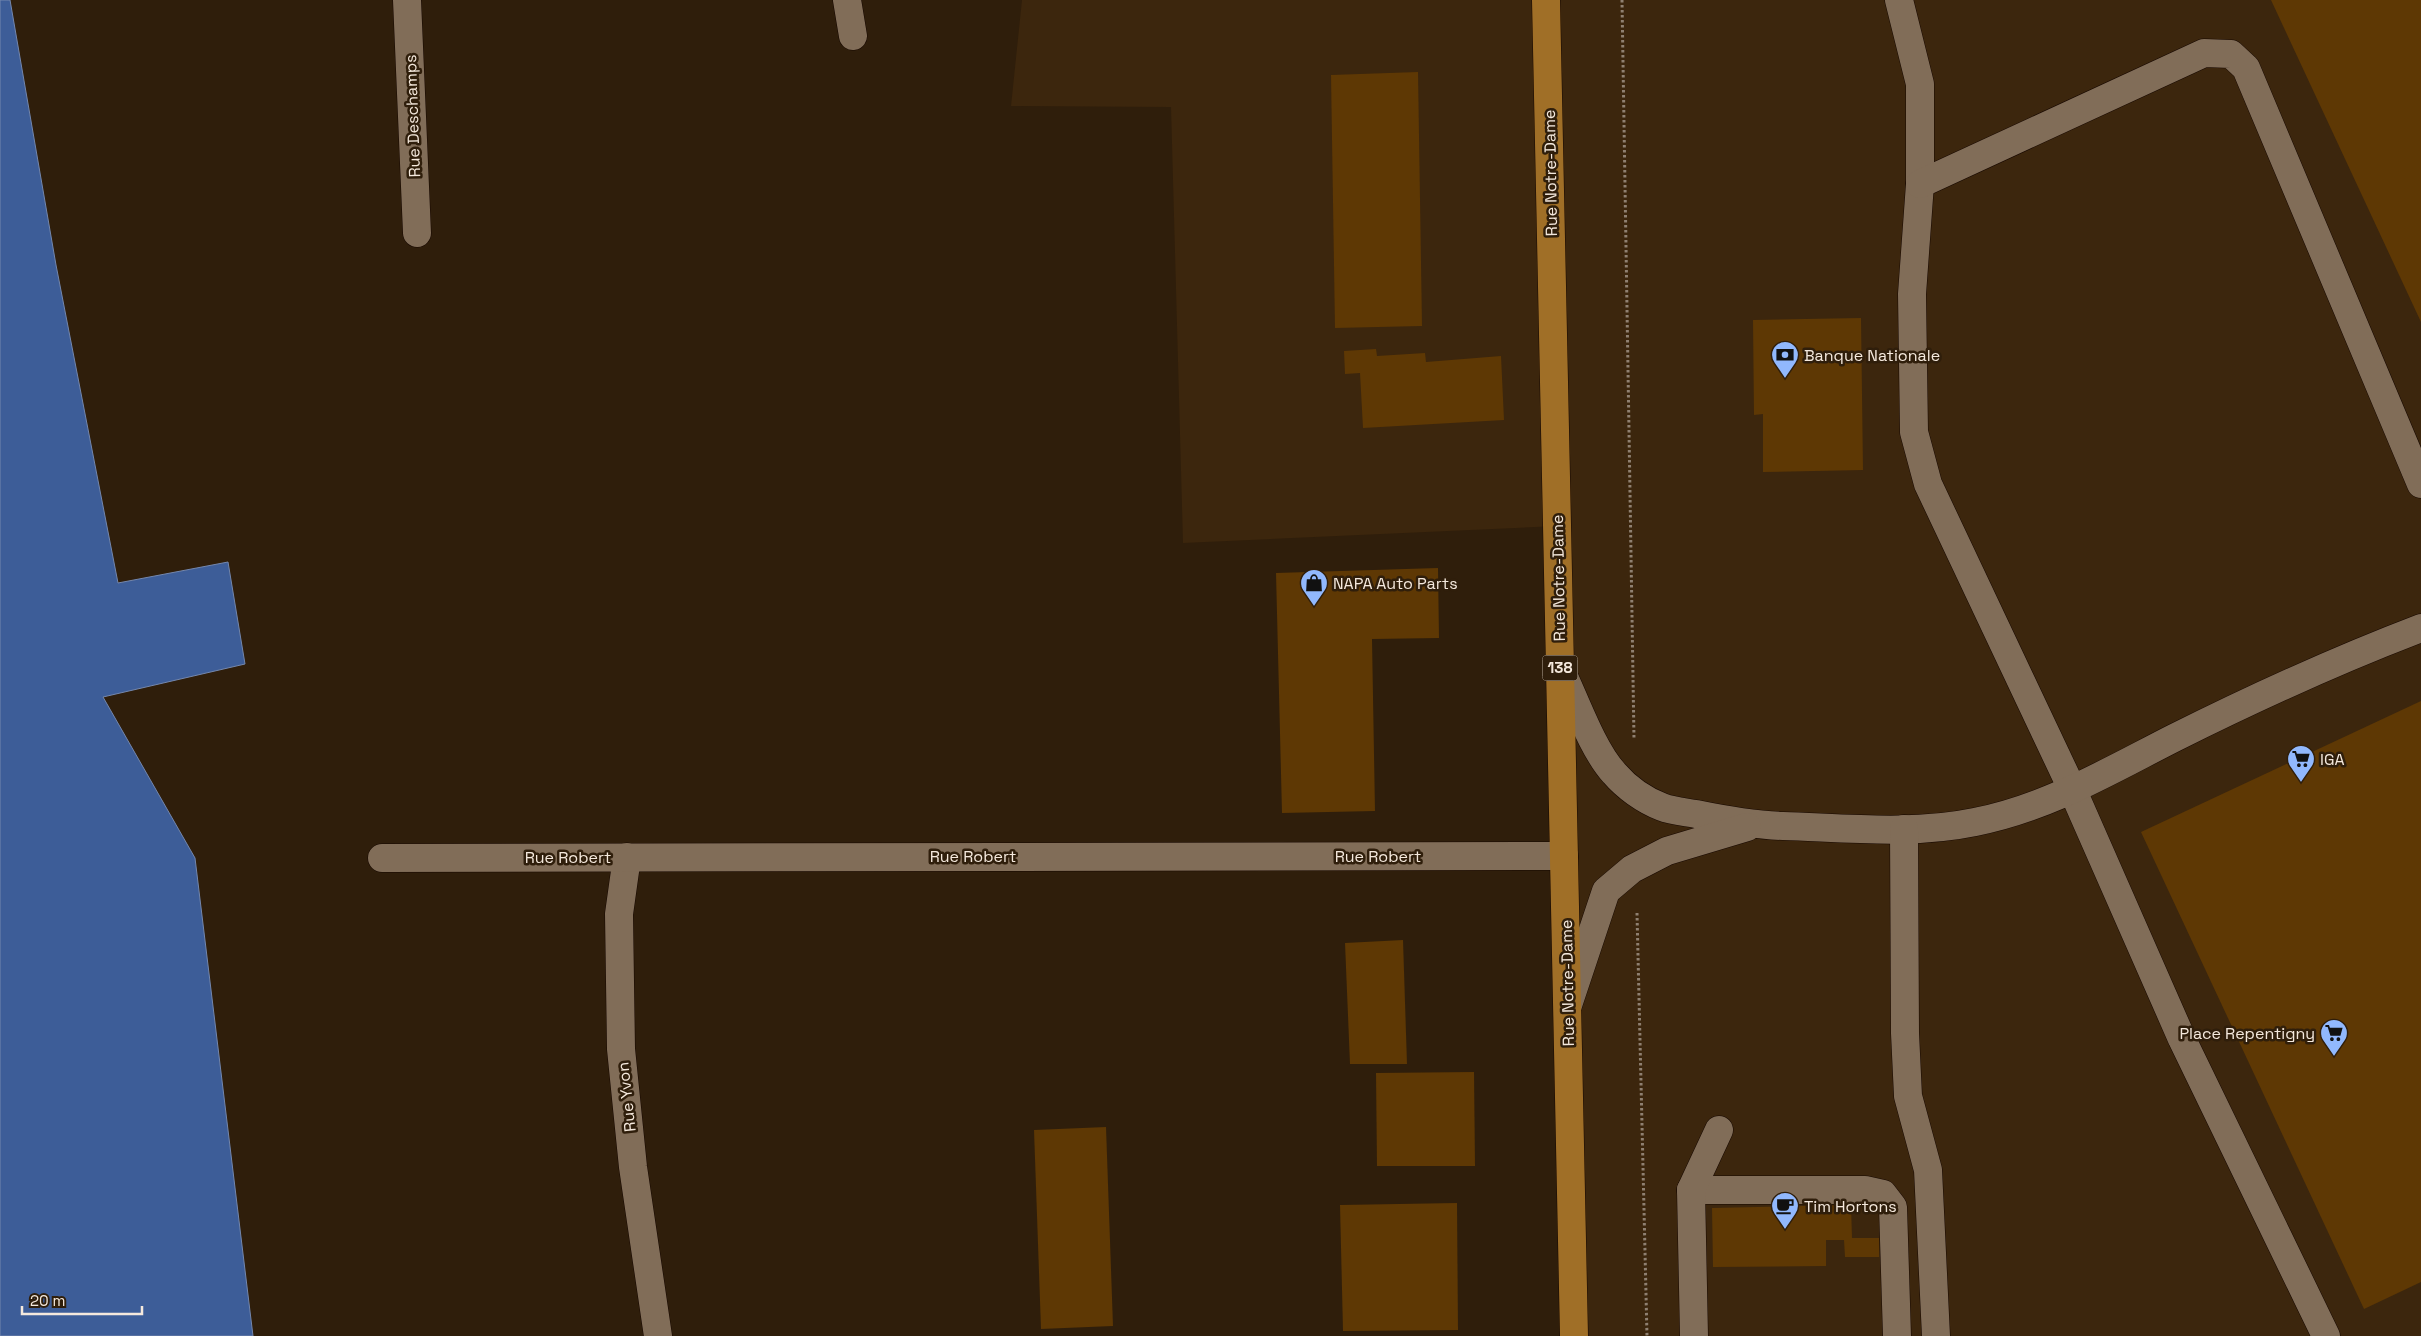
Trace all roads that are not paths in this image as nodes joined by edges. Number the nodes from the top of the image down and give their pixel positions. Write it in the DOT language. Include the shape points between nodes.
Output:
graph roads {
  1 [pos="407,0"];
  2 [pos="847,0"];
  3 [pos="1546,0"];
  4 [pos="1899,0"];
  5 [pos="853,36"];
  6 [pos="1920,184"];
  7 [pos="417,233"];
  8 [pos="2421,484"];
  9 [pos="2421,628"];
  10 [pos="1560,668"];
  11 [pos="2073,791"];
  12 [pos="1751,825"];
  13 [pos="1904,829"];
  14 [pos="1564,856"];
  15 [pos="627,857"];
  16 [pos="382,858"];
  17 [pos="1567,1007"];
  18 [pos="1719,1130"];
  19 [pos="1691,1190"];
  20 [pos="1897,1334"];
  21 [pos="1936,1335"];
  22 [pos="658,1336"];
  23 [pos="1574,1336"];
  24 [pos="1694,1336"];
  25 [pos="2326,1336"];
  1 -- 7 [label="street, Rue Deschamps"];
  2 -- 5 [label="street"];
  3 -- 10 [label="main road, Rue Notre-Dame / 138"];
  4 -- 6 [label="street" via="1920,84"];
  6 -- 8 [label="street" via="2204,53 2230,54 2246,68"];
  6 -- 11 [label="street" via="1912,294 1914,432 1928,484"];
  9 -- 11 [label="street" via="2375,645 2270,693"];
  10 -- 12 [label="street" via="1600,752 1613,773 1634,791 1662,808"];
  10 -- 14 [label="main road, Rue Notre-Dame / 138"];
  11 -- 13 [label="street" via="1992,819"];
  11 -- 25 [label="street" via="2182,1039"];
  12 -- 13 [label="street"];
  12 -- 17 [label="street" via="1667,851 1636,867 1606,891"];
  13 -- 21 [label="street" via="1908,1096 1928,1170"];
  14 -- 15 [label="street, Rue Robert"];
  14 -- 17 [label="main road, Rue Notre-Dame / 138"];
  15 -- 16 [label="street, Rue Robert"];
  15 -- 22 [label="street, Rue Yvon" via="619,914 621,1049 633,1167"];
  17 -- 23 [label="main road, Rue Notre-Dame / 138"];
  18 -- 19 [label="street"];
  19 -- 20 [label="street" via="1866,1190 1883,1194 1893,1207"];
  19 -- 24 [label="street"];
  20 -- 21 [label="street"];
}
